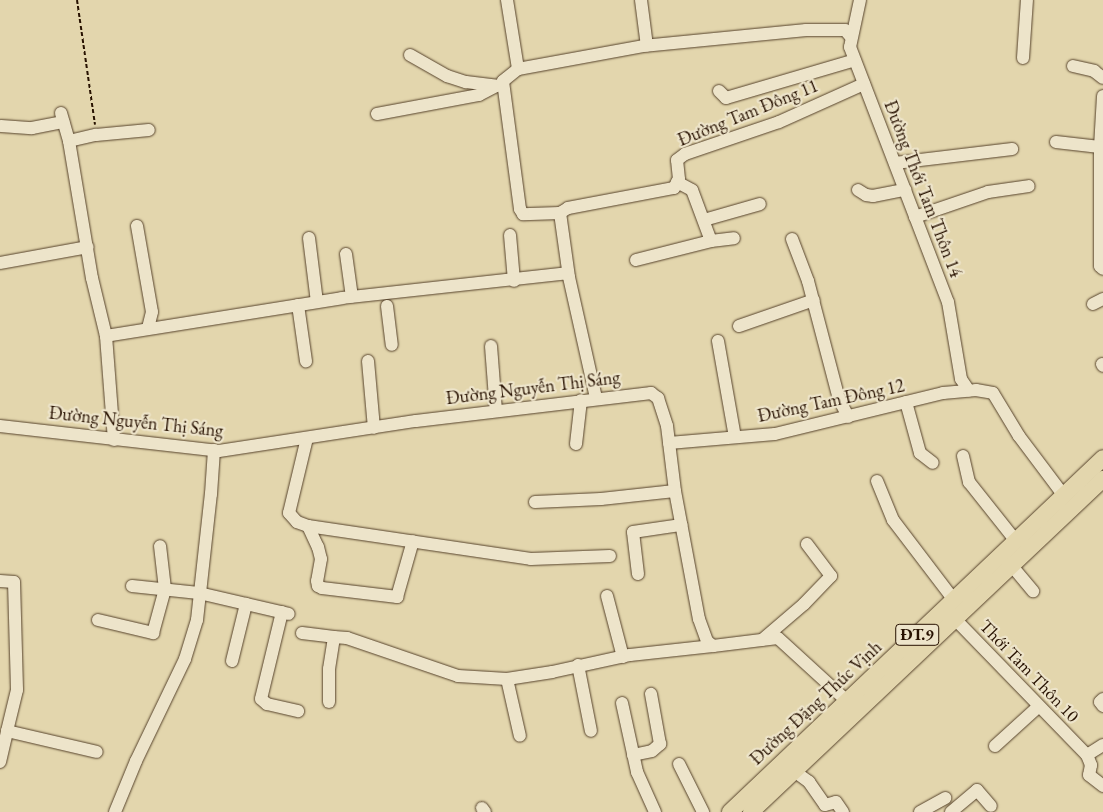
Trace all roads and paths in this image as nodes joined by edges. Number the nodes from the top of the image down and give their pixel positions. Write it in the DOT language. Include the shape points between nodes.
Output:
graph roads {
  1 [pos="77,0"];
  2 [pos="507,0"];
  3 [pos="641,0"];
  4 [pos="860,0"];
  5 [pos="1027,0"];
  6 [pos="851,36"];
  7 [pos="646,46"];
  8 [pos="410,55"];
  9 [pos="1023,58"];
  10 [pos="855,60"];
  11 [pos="1073,66"];
  12 [pos="518,69"];
  13 [pos="1103,78"];
  14 [pos="864,84"];
  15 [pos="500,87"];
  16 [pos="718,91"];
  17 [pos="1103,96"];
  18 [pos="377,114"];
  19 [pos="1,126"];
  20 [pos="149,130"];
  21 [pos="96,135"];
  22 [pos="69,141"];
  23 [pos="1056,142"];
  24 [pos="1100,147"];
  25 [pos="1012,149"];
  26 [pos="895,163"];
  27 [pos="677,182"];
  28 [pos="1029,186"];
  29 [pos="858,190"];
  30 [pos="905,190"];
  31 [pos="760,204"];
  32 [pos="560,213"];
  33 [pos="915,217"];
  34 [pos="704,220"];
  35 [pos="137,226"];
  36 [pos="510,235"];
  37 [pos="310,238"];
  38 [pos="734,238"];
  39 [pos="792,239"];
  40 [pos="711,241"];
  41 [pos="88,247"];
  42 [pos="346,254"];
  43 [pos="636,260"];
  44 [pos="0,263"];
  45 [pos="1103,269"];
  46 [pos="568,274"];
  47 [pos="514,281"];
  48 [pos="352,297"];
  49 [pos="814,300"];
  50 [pos="317,302"];
  51 [pos="298,305"];
  52 [pos="387,306"];
  53 [pos="738,326"];
  54 [pos="148,328"];
  55 [pos="106,336"];
  56 [pos="718,341"];
  57 [pos="392,345"];
  58 [pos="491,346"];
  59 [pos="306,361"];
  60 [pos="368,361"];
  61 [pos="969,390"];
  62 [pos="596,398"];
  63 [pos="581,400"];
  64 [pos="906,402"];
  65 [pos="496,411"];
  66 [pos="848,417"];
  67 [pos="0,426"];
  68 [pos="374,428"];
  69 [pos="735,437"];
  70 [pos="306,438"];
  71 [pos="114,440"];
  72 [pos="669,443"];
  73 [pos="576,444"];
  74 [pos="214,450"];
  75 [pos="963,456"];
  76 [pos="1103,458"];
  77 [pos="933,463"];
  78 [pos="1103,479"];
  79 [pos="877,481"];
  80 [pos="675,491"];
  81 [pos="1064,496"];
  82 [pos="535,502"];
  83 [pos="681,525"];
  84 [pos="308,526"];
  85 [pos="413,541"];
  86 [pos="1016,541"];
  87 [pos="806,544"];
  88 [pos="160,546"];
  89 [pos="610,556"];
  90 [pos="1012,566"];
  91 [pos="638,574"];
  92 [pos="0,581"];
  93 [pos="132,586"];
  94 [pos="165,589"];
  95 [pos="1033,591"];
  96 [pos="199,593"];
  97 [pos="607,596"];
  98 [pos="954,600"];
  99 [pos="246,604"];
  100 [pos="955,619"];
  101 [pos="98,620"];
  102 [pos="302,633"];
  103 [pos="334,637"];
  104 [pos="762,640"];
  105 [pos="713,646"];
  106 [pos="623,657"];
  107 [pos="232,661"];
  108 [pos="578,665"];
  109 [pos="507,679"];
  110 [pos="651,694"];
  111 [pos="1103,699"];
  112 [pos="847,701"];
  113 [pos="329,702"];
  114 [pos="622,703"];
  115 [pos="1103,706"];
  116 [pos="1038,707"];
  117 [pos="298,711"];
  118 [pos="7,731"];
  119 [pos="591,731"];
  120 [pos="520,736"];
  121 [pos="1103,745"];
  122 [pos="995,746"];
  123 [pos="97,752"];
  124 [pos="634,755"];
  125 [pos="1086,755"];
  126 [pos="0,762"];
  127 [pos="679,764"];
  128 [pos="794,771"];
  129 [pos="1103,786"];
  130 [pos="945,798"];
  131 [pos="991,806"];
  132 [pos="115,812"];
  133 [pos="655,812"];
  134 [pos="703,812"];
  135 [pos="730,812"];
  136 [pos="751,812"];
  137 [pos="843,812"];
  138 [pos="920,812"];
  139 [pos="951,812"];
  1 -- 21 [label="path"];
  2 -- 12 [label="street"];
  3 -- 7 [label="street"];
  4 -- 6 [label="street, Đường Thới Tam Thôn 14"];
  5 -- 9 [label="street"];
  6 -- 7 [label="street" via="845,30 806,30"];
  6 -- 10 [label="street, Đường Thới Tam Thôn 14" via="850,47"];
  7 -- 12 [label="street"];
  8 -- 15 [label="street" via="447,76"];
  10 -- 14 [label="street, Đường Thới Tam Thôn 14"];
  10 -- 16 [label="street" via="726,98"];
  11 -- 13 [label="street" via="1094,71"];
  12 -- 15 [label="street"];
  14 -- 26 [label="street, Đường Thới Tam Thôn 14"];
  14 -- 27 [label="street, Đường Tam Đông 11" via="780,122 685,154 677,160"];
  15 -- 18 [label="street" via="479,95"];
  15 -- 32 [label="street" via="520,209 523,214"];
  17 -- 24 [label="street"];
  19 -- 22 [label="street" via="32,128 62,118"];
  20 -- 21 [label="street"];
  21 -- 22 [label="street"];
  22 -- 41 [label="street"];
  23 -- 24 [label="street"];
  24 -- 45 [label="street" via="1100,266"];
  25 -- 26 [label="street"];
  26 -- 30 [label="street, Đường Thới Tam Thôn 14"];
  27 -- 32 [label="street" via="674,188 568,208"];
  27 -- 34 [label="street" via="692,190"];
  28 -- 33 [label="street" via="988,192"];
  29 -- 30 [label="street" via="873,196"];
  30 -- 33 [label="street, Đường Thới Tam Thôn 14"];
  31 -- 34 [label="street"];
  32 -- 46 [label="street"];
  33 -- 61 [label="street, Đường Thới Tam Thôn 14" via="948,302 961,380"];
  34 -- 40 [label="street"];
  35 -- 54 [label="street" via="152,312"];
  36 -- 47 [label="street"];
  37 -- 50 [label="street"];
  38 -- 40 [label="street"];
  39 -- 49 [label="street"];
  40 -- 43 [label="street"];
  41 -- 44 [label="street"];
  41 -- 55 [label="street"];
  42 -- 48 [label="street"];
  46 -- 47 [label="street"];
  46 -- 62 [label="street"];
  47 -- 48 [label="street"];
  48 -- 50 [label="street"];
  49 -- 53 [label="street"];
  49 -- 66 [label="street" via="839,398"];
  50 -- 51 [label="street"];
  51 -- 54 [label="street"];
  51 -- 59 [label="street"];
  52 -- 57 [label="street"];
  54 -- 55 [label="street"];
  55 -- 71 [label="street"];
  56 -- 69 [label="street"];
  58 -- 65 [label="street"];
  60 -- 68 [label="street"];
  61 -- 64 [label="street, Đường Tam Đông 12"];
  61 -- 81 [label="street, Đường Tam Đông 12" via="993,394 1019,436"];
  62 -- 63 [label="street, Đường Nguyễn Thị Sáng"];
  62 -- 72 [label="street, Đường Nguyễn Thị Sáng" via="660,391"];
  63 -- 65 [label="street, Đường Nguyễn Thị Sáng"];
  63 -- 73 [label="street"];
  64 -- 66 [label="street, Đường Tam Đông 12"];
  64 -- 77 [label="street" via="920,454"];
  65 -- 68 [label="street, Đường Nguyễn Thị Sáng"];
  66 -- 69 [label="street, Đường Tam Đông 12" via="775,434"];
  67 -- 71 [label="street, Đường Nguyễn Thị Sáng"];
  68 -- 70 [label="street, Đường Nguyễn Thị Sáng"];
  69 -- 72 [label="street, Đường Tam Đông 12"];
  70 -- 74 [label="street, Đường Nguyễn Thị Sáng"];
  70 -- 84 [label="street" via="289,513 297,522"];
  71 -- 74 [label="street, Đường Nguyễn Thị Sáng"];
  72 -- 80 [label="street, Đường Nguyễn Thị Sáng"];
  74 -- 96 [label="street"];
  75 -- 86 [label="street" via="969,482"];
  76 -- 81 [label="main road, Đường Đặng Thúc Vịnh / ĐT.9"];
  78 -- 90 [label="main road, Đường Đặng Thúc Vịnh / ĐT.9"];
  79 -- 98 [label="street" via="893,520"];
  80 -- 82 [label="street"];
  80 -- 83 [label="street, Đường Nguyễn Thị Sáng"];
  81 -- 86 [label="main road, Đường Đặng Thúc Vịnh / ĐT.9"];
  83 -- 91 [label="street" via="633,532"];
  83 -- 105 [label="street, Đường Nguyễn Thị Sáng" via="698,619 707,641"];
  84 -- 85 [label="street"];
  84 -- 85 [label="street" via="321,559 317,581 322,588 397,596"];
  85 -- 89 [label="street" via="531,559"];
  86 -- 98 [label="main road, Đường Đặng Thúc Vịnh / ĐT.9"];
  87 -- 104 [label="street" via="831,576"];
  88 -- 94 [label="street"];
  90 -- 95 [label="street"];
  90 -- 100 [label="main road, Đường Đặng Thúc Vịnh / ĐT.9"];
  92 -- 118 [label="street" via="14,582 17,690"];
  93 -- 94 [label="street"];
  94 -- 96 [label="street"];
  94 -- 101 [label="street" via="153,633"];
  96 -- 99 [label="street"];
  96 -- 132 [label="street" via="197,620 184,658"];
  97 -- 106 [label="street"];
  98 -- 112 [label="main road, Đường Đặng Thúc Vịnh / ĐT.9"];
  99 -- 107 [label="street"];
  99 -- 117 [label="street" via="286,613 262,700"];
  100 -- 116 [label="street, Thới Tam Thôn 10"];
  100 -- 128 [label="main road, Đường Đặng Thúc Vịnh / ĐT.9"];
  102 -- 103 [label="street"];
  103 -- 109 [label="street" via="347,638 458,676"];
  103 -- 113 [label="street" via="329,669"];
  104 -- 105 [label="street"];
  104 -- 112 [label="street" via="778,638"];
  105 -- 106 [label="street"];
  106 -- 108 [label="street"];
  108 -- 109 [label="street"];
  108 -- 119 [label="street"];
  109 -- 120 [label="street"];
  110 -- 124 [label="street" via="660,744 652,751"];
  111 -- 115 [label="street" via="1100,702"];
  112 -- 135 [label="main road, Đường Đặng Thúc Vịnh / ĐT.9"];
  114 -- 124 [label="street"];
  116 -- 122 [label="street"];
  116 -- 125 [label="street, Thới Tam Thôn 10"];
  118 -- 123 [label="street"];
  118 -- 126 [label="street"];
  121 -- 125 [label="street"];
  124 -- 133 [label="street"];
  125 -- 129 [label="street" via="1091,765 1089,775"];
  127 -- 134 [label="street"];
  128 -- 136 [label="main road, Đường Đặng Thúc Vịnh / ĐT.9"];
  128 -- 137 [label="street" via="809,782 825,805 836,802"];
  130 -- 138 [label="street"];
  131 -- 139 [label="street" via="977,790"];
}
